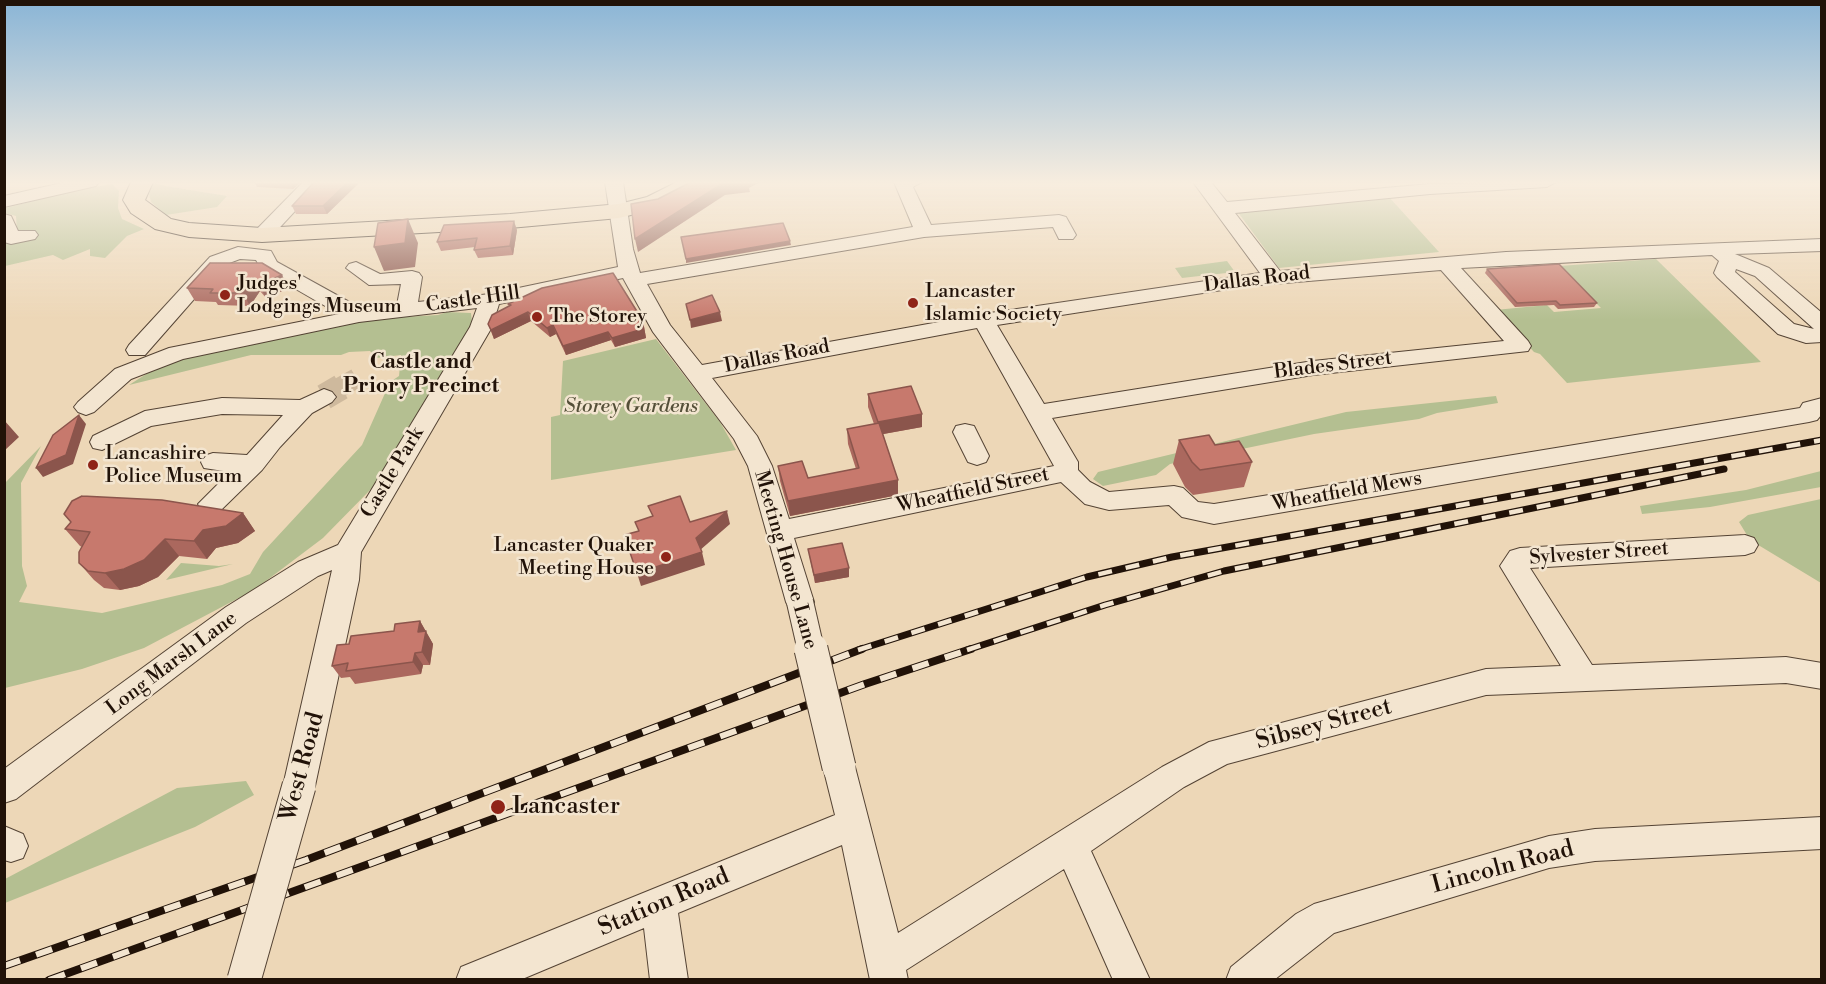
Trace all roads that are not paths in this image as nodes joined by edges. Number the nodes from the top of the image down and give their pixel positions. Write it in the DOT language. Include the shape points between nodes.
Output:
graph roads {
  1 [pos="7,228"];
  2 [pos="180,228"];
  3 [pos="269,228"];
  4 [pos="391,228"];
  5 [pos="620,228"];
  6 [pos="923,228"];
  7 [pos="938,228"];
  8 [pos="1062,228"];
  9 [pos="1238,228"];
  10 [pos="924,231"];
  11 [pos="28,235"];
  12 [pos="262,235"];
  13 [pos="1066,236"];
  14 [pos="1821,245"];
  15 [pos="1723,254"];
  16 [pos="1445,262"];
  17 [pos="356,268"];
  18 [pos="631,275"];
  19 [pos="1274,277"];
  20 [pos="490,300"];
  21 [pos="407,308"];
  22 [pos="359,316"];
  23 [pos="983,320"];
  24 [pos="1821,325"];
  25 [pos="1821,335"];
  26 [pos="248,338"];
  27 [pos="698,373"];
  28 [pos="1821,406"];
  29 [pos="86,407"];
  30 [pos="1038,412"];
  31 [pos="965,432"];
  32 [pos="102,442"];
  33 [pos="213,462"];
  34 [pos="253,464"];
  35 [pos="1066,472"];
  36 [pos="994,488"];
  37 [pos="212,504"];
  38 [pos="780,531"];
  39 [pos="1745,545"];
  40 [pos="348,552"];
  41 [pos="1821,676"];
  42 [pos="1583,677"];
  43 [pos="4,788"];
  44 [pos="853,824"];
  45 [pos="1821,833"];
  46 [pos="1071,846"];
  47 [pos="659,904"];
  48 [pos="887,971"];
  49 [pos="244,980"];
  50 [pos="474,980"];
  51 [pos="669,980"];
  52 [pos="1132,980"];
  53 [pos="1245,980"];
  1 -- 11 [label="street" via="11,238"];
  2 -- 12 [label="main road"];
  3 -- 12 [label="street"];
  4 -- 12 [label="main road"];
  5 -- 18 [label="street, Meeting House Lane" via="622,249"];
  6 -- 10 [label="street"];
  7 -- 10 [label="street, Castle Hill"];
  8 -- 13 [label="street, Castle Hill"];
  9 -- 19 [label="street"];
  10 -- 18 [label="street, Castle Hill"];
  14 -- 15 [label="street, Dallas Road"];
  15 -- 16 [label="street, Dallas Road"];
  15 -- 24 [label="street" via="1762,272"];
  15 -- 25 [label="street" via="1724,273 1786,329 1806,336"];
  16 -- 19 [label="street, Dallas Road"];
  16 -- 30 [label="street, Blades Street" via="1520,346 1313,368"];
  17 -- 21 [label="street" via="376,280 412,277"];
  18 -- 20 [label="street, Castle Hill"];
  18 -- 27 [label="street, Meeting House Lane" via="661,327"];
  19 -- 23 [label="street, Dallas Road"];
  20 -- 21 [label="street, Castle Hill"];
  20 -- 40 [label="street, Castle Park" via="481,327"];
  21 -- 22 [label="street, Castle Hill"];
  22 -- 26 [label="street, Castle Hill"];
  22 -- 26 [label="street" via="268,265 264,255 246,252 226,256 209,269 137,350"];
  23 -- 27 [label="street, Dallas Road"];
  23 -- 30 [label="street, Wheatfield Street"];
  26 -- 29 [label="street" via="161,358 123,375"];
  27 -- 38 [label="street, Meeting House Lane" via="744,436 760,466"];
  28 -- 35 [label="street, Wheatfield Mews" via="1811,409 1809,414 1635,434 1214,514 1191,510 1174,495 1109,501 1094,497"];
  30 -- 35 [label="street, Wheatfield Street" via="1066,462"];
  31 -- 36 [label="street"];
  32 -- 34 [label="street" via="145,419 222,406 314,403 271,441"];
  33 -- 34 [label="street"];
  34 -- 37 [label="street"];
  35 -- 36 [label="street, Wheatfield Street"];
  36 -- 38 [label="street, Wheatfield Street"];
  38 -- 44 [label="street, Meeting House Lane, bridge"];
  39 -- 42 [label="street, Sylvester Street" via="1520,558 1515,566"];
  40 -- 43 [label="street, Long Marsh Lane" via="308,569 236,615"];
  40 -- 49 [label="street, West Road, bridge" via="320,700"];
  41 -- 42 [label="street, Sibsey Street" via="1786,670"];
  42 -- 46 [label="street, Sibsey Street" via="1486,682 1220,752 1173,777"];
  44 -- 47 [label="street, Station Road"];
  44 -- 48 [label="street, Meeting House Lane"];
  45 -- 53 [label="street, Lincoln Road" via="1595,845 1549,852 1327,917 1309,927"];
  46 -- 48 [label="street, Sibsey Street"];
  46 -- 52 [label="street"];
  47 -- 50 [label="street, Station Road"];
  47 -- 51 [label="street"];
}
